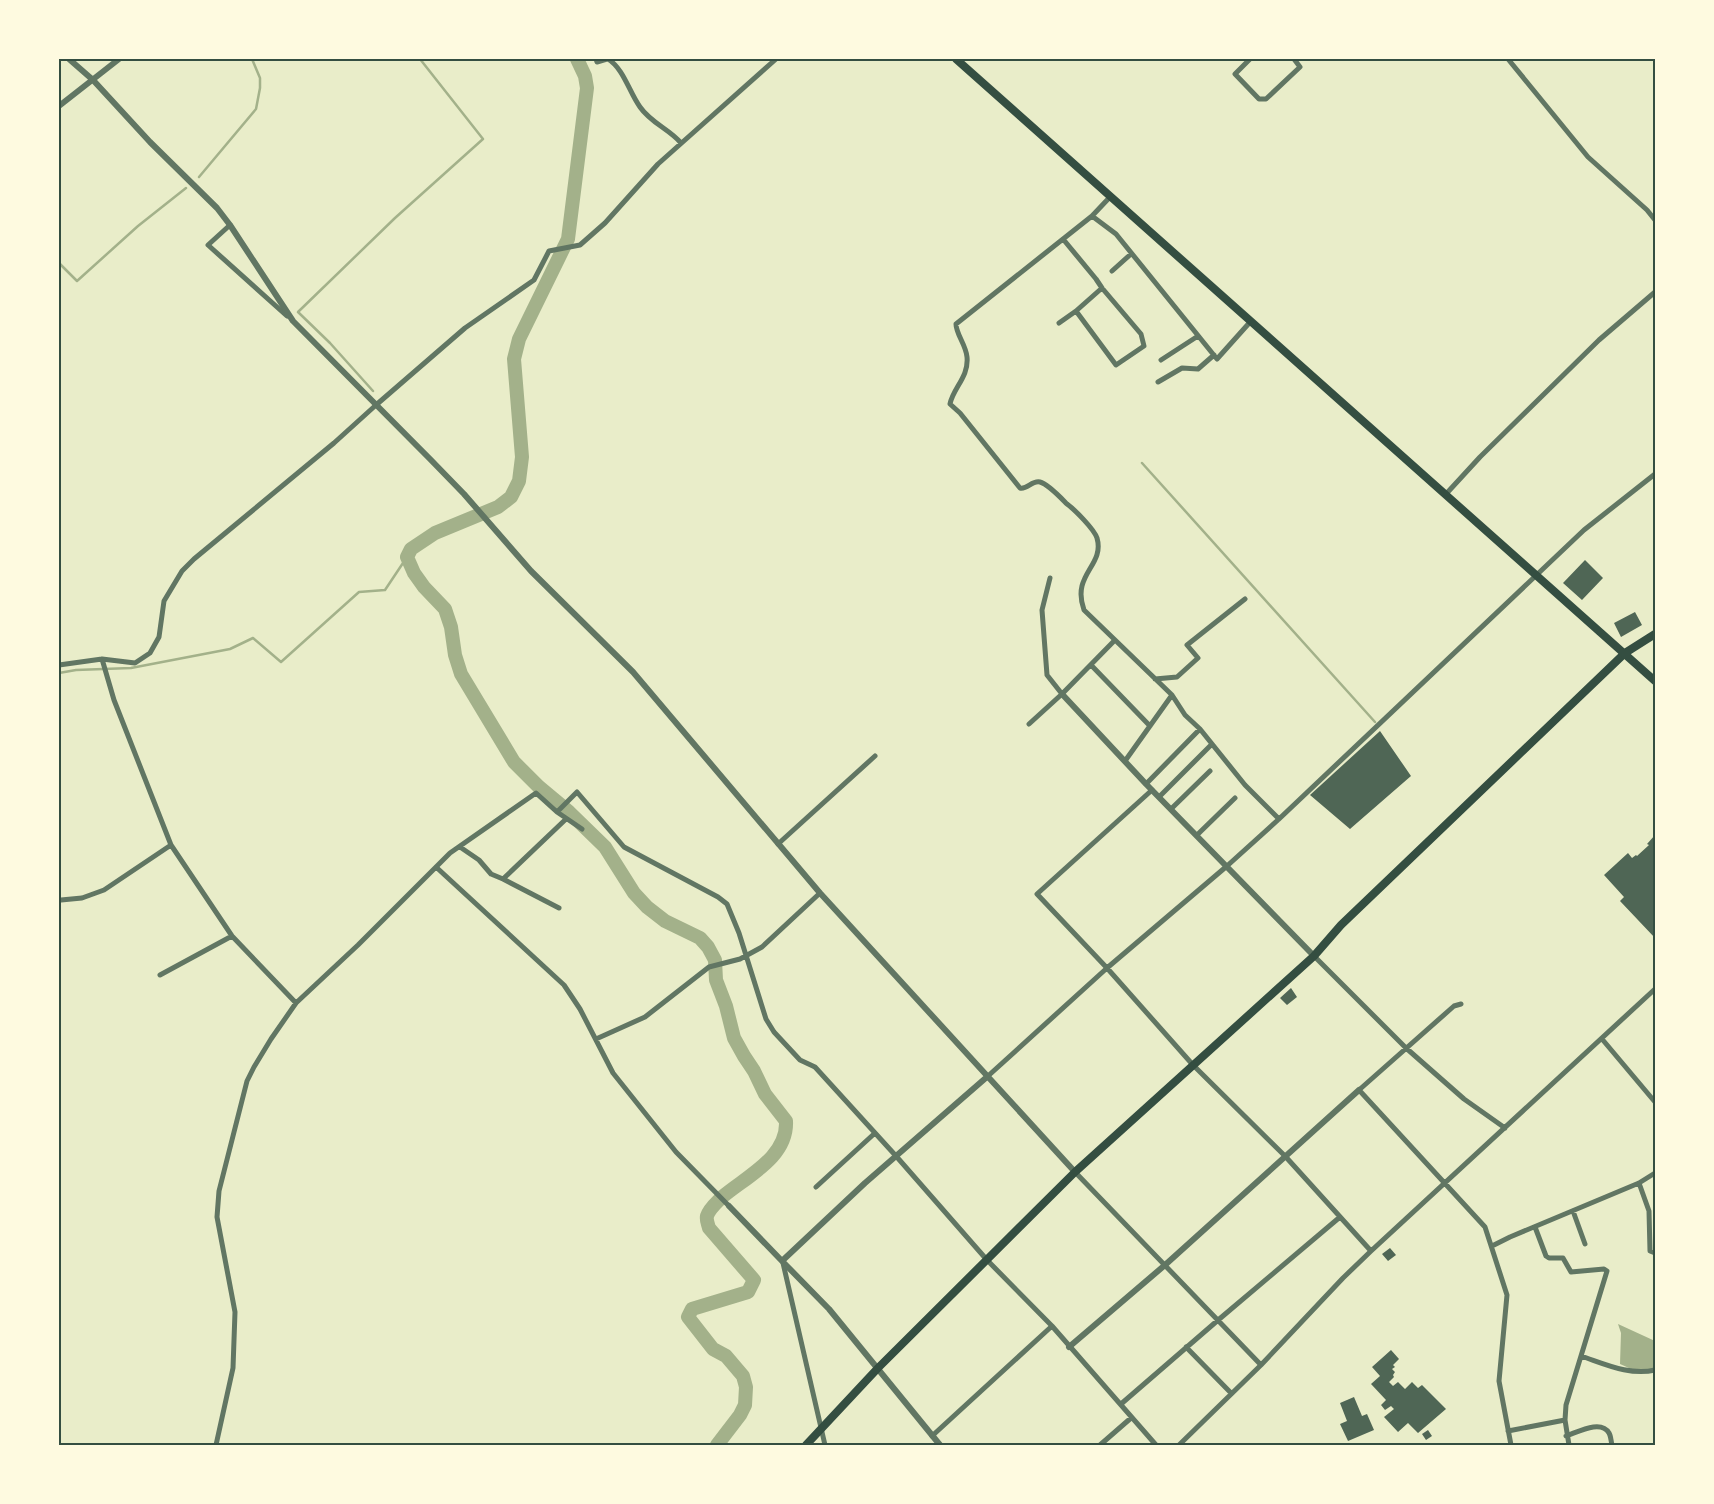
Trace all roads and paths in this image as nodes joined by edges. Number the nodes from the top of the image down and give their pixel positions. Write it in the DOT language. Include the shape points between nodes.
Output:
graph roads {
  1 [pos="69,59"];
  2 [pos="119,59"];
  3 [pos="596,59"];
  4 [pos="608,59"];
  5 [pos="776,59"];
  6 [pos="956,59"];
  7 [pos="1250,59"];
  8 [pos="1294,59"];
  9 [pos="1508,59"];
  10 [pos="93,80"];
  11 [pos="59,106"];
  12 [pos="681,143"];
  13 [pos="1110,197"];
  14 [pos="1092,216"];
  15 [pos="1655,220"];
  16 [pos="230,225"];
  17 [pos="1063,239"];
  18 [pos="1131,254"];
  19 [pos="1112,271"];
  20 [pos="1102,288"];
  21 [pos="1655,292"];
  22 [pos="1076,311"];
  23 [pos="293,321"];
  24 [pos="1251,321"];
  25 [pos="1059,323"];
  26 [pos="1198,336"];
  27 [pos="1214,355"];
  28 [pos="1161,360"];
  29 [pos="1158,382"];
  30 [pos="376,404"];
  31 [pos="1655,474"];
  32 [pos="1446,494"];
  33 [pos="1537,576"];
  34 [pos="1050,578"];
  35 [pos="1245,599"];
  36 [pos="1655,634"];
  37 [pos="1115,640"];
  38 [pos="1625,653"];
  39 [pos="102,659"];
  40 [pos="59,665"];
  41 [pos="1091,665"];
  42 [pos="1155,679"];
  43 [pos="1655,681"];
  44 [pos="1062,694"];
  45 [pos="1172,695"];
  46 [pos="1029,724"];
  47 [pos="1150,726"];
  48 [pos="1200,729"];
  49 [pos="1212,744"];
  50 [pos="875,756"];
  51 [pos="1125,761"];
  52 [pos="1210,771"];
  53 [pos="1146,784"];
  54 [pos="1152,790"];
  55 [pos="1159,797"];
  56 [pos="1235,798"];
  57 [pos="1172,809"];
  58 [pos="558,812"];
  59 [pos="566,819"];
  60 [pos="1279,820"];
  61 [pos="582,829"];
  62 [pos="1197,835"];
  63 [pos="778,844"];
  64 [pos="171,846"];
  65 [pos="460,847"];
  66 [pos="1227,866"];
  67 [pos="436,867"];
  68 [pos="503,880"];
  69 [pos="820,893"];
  70 [pos="61,900"];
  71 [pos="559,908"];
  72 [pos="232,936"];
  73 [pos="747,956"];
  74 [pos="1314,956"];
  75 [pos="1107,968"];
  76 [pos="160,975"];
  77 [pos="1655,991"];
  78 [pos="296,1003"];
  79 [pos="1460,1004"];
  80 [pos="596,1039"];
  81 [pos="1602,1039"];
  82 [pos="1406,1048"];
  83 [pos="1193,1065"];
  84 [pos="988,1076"];
  85 [pos="1359,1090"];
  86 [pos="1655,1102"];
  87 [pos="1505,1128"];
  88 [pos="875,1133"];
  89 [pos="896,1156"];
  90 [pos="1285,1156"];
  91 [pos="1075,1172"];
  92 [pos="1655,1173"];
  93 [pos="1444,1183"];
  94 [pos="1640,1183"];
  95 [pos="816,1187"];
  96 [pos="729,1206"];
  97 [pos="1572,1211"];
  98 [pos="1340,1217"];
  99 [pos="1535,1227"];
  100 [pos="1585,1244"];
  101 [pos="1492,1246"];
  102 [pos="1371,1251"];
  103 [pos="1655,1253"];
  104 [pos="987,1260"];
  105 [pos="782,1261"];
  106 [pos="1165,1264"];
  107 [pos="1216,1321"];
  108 [pos="1052,1326"];
  109 [pos="1069,1347"];
  110 [pos="1186,1347"];
  111 [pos="1581,1356"];
  112 [pos="1261,1365"];
  113 [pos="878,1368"];
  114 [pos="1655,1370"];
  115 [pos="1231,1393"];
  116 [pos="1121,1404"];
  117 [pos="1131,1418"];
  118 [pos="1565,1420"];
  119 [pos="822,1428"];
  120 [pos="1508,1432"];
  121 [pos="932,1436"];
  122 [pos="1566,1436"];
  123 [pos="216,1445"];
  124 [pos="806,1445"];
  125 [pos="825,1445"];
  126 [pos="940,1445"];
  127 [pos="1100,1445"];
  128 [pos="1156,1445"];
  129 [pos="1179,1445"];
  130 [pos="1511,1445"];
  131 [pos="1569,1445"];
  132 [pos="1612,1445"];
  1 -- 10 [label="street"];
  2 -- 10 [label="street"];
  3 -- 4 [label="street" via="598,62"];
  4 -- 12 [label="street" via="614,62 641,108"];
  5 -- 12 [label="street"];
  6 -- 13 [label="main road"];
  7 -- 8 [label="street" via="1235,74 1259,99 1266,100 1300,67"];
  9 -- 15 [label="street" via="1588,157"];
  10 -- 11 [label="street"];
  10 -- 16 [label="street"];
  12 -- 30 [label="street" via="580,245 549,251 534,280 465,328"];
  13 -- 14 [label="street"];
  13 -- 24 [label="main road"];
  14 -- 17 [label="street"];
  14 -- 18 [label="street" via="1116,234"];
  16 -- 23 [label="street"];
  16 -- 23 [label="street" via="208,245"];
  17 -- 20 [label="street"];
  17 -- 37 [label="street" via="956,324 967,358 965,373 950,404 1020,488 1034,482 1043,483 1072,507 1095,533 1098,553 1083,582 1080,598 1084,610"];
  18 -- 19 [label="street"];
  18 -- 26 [label="street"];
  20 -- 22 [label="street"];
  20 -- 22 [label="street" via="1141,334 1144,346 1116,364"];
  21 -- 32 [label="street" via="1599,340"];
  22 -- 25 [label="street"];
  23 -- 30 [label="street"];
  24 -- 27 [label="street" via="1217,359"];
  24 -- 32 [label="main road"];
  26 -- 27 [label="street"];
  26 -- 28 [label="street"];
  27 -- 29 [label="street" via="1198,370 1182,368"];
  30 -- 39 [label="street" via="334,443 194,558 164,601 160,637 150,653 135,663"];
  30 -- 63 [label="street" via="477,509 531,571 633,672"];
  31 -- 33 [label="street" via="1584,530"];
  32 -- 33 [label="main road"];
  33 -- 38 [label="main road"];
  33 -- 60 [label="street"];
  34 -- 44 [label="street" via="1042,610 1047,674"];
  35 -- 42 [label="street" via="1187,645 1198,658 1177,677"];
  36 -- 38 [label="main road"];
  37 -- 41 [label="street"];
  37 -- 42 [label="street"];
  38 -- 43 [label="main road"];
  38 -- 74 [label="main road" via="1341,925"];
  39 -- 40 [label="street"];
  39 -- 64 [label="street" via="114,700"];
  41 -- 44 [label="street"];
  41 -- 47 [label="street"];
  42 -- 45 [label="street"];
  44 -- 46 [label="street"];
  44 -- 51 [label="street"];
  45 -- 47 [label="street"];
  45 -- 48 [label="street" via="1185,716"];
  47 -- 51 [label="street"];
  48 -- 49 [label="street"];
  48 -- 53 [label="street"];
  49 -- 55 [label="street"];
  49 -- 60 [label="street" via="1244,785"];
  50 -- 63 [label="street"];
  51 -- 53 [label="street"];
  52 -- 57 [label="street"];
  53 -- 54 [label="street"];
  54 -- 55 [label="street"];
  54 -- 75 [label="street" via="1037,894"];
  55 -- 57 [label="street"];
  56 -- 62 [label="street"];
  57 -- 62 [label="street"];
  58 -- 59 [label="street"];
  58 -- 65 [label="street" via="536,792"];
  58 -- 73 [label="street" via="577,792 624,847 718,897 727,904"];
  59 -- 61 [label="street"];
  59 -- 68 [label="street"];
  60 -- 66 [label="street"];
  62 -- 66 [label="street"];
  63 -- 69 [label="street"];
  64 -- 70 [label="street" via="104,890 82,898"];
  64 -- 72 [label="street"];
  65 -- 67 [label="street"];
  65 -- 68 [label="street" via="479,860 491,874"];
  66 -- 74 [label="street"];
  66 -- 75 [label="street"];
  67 -- 78 [label="street"];
  67 -- 80 [label="street" via="564,985"];
  68 -- 71 [label="street"];
  69 -- 73 [label="street" via="762,947"];
  69 -- 84 [label="street"];
  72 -- 76 [label="street"];
  72 -- 78 [label="street"];
  73 -- 80 [label="street" via="709,968 645,1017"];
  73 -- 88 [label="street" via="766,1019 774,1032 800,1060 815,1067"];
  74 -- 82 [label="street"];
  74 -- 83 [label="main road"];
  75 -- 83 [label="street"];
  75 -- 84 [label="street"];
  77 -- 81 [label="street"];
  78 -- 123 [label="street" via="271,1038 247,1081 219,1191 217,1217 235,1312 234,1368"];
  79 -- 82 [label="street"];
  80 -- 96 [label="street" via="613,1073 670,1145"];
  81 -- 86 [label="street"];
  81 -- 87 [label="street"];
  82 -- 85 [label="street"];
  82 -- 87 [label="street" via="1464,1099"];
  83 -- 90 [label="street"];
  83 -- 91 [label="main road"];
  84 -- 89 [label="street"];
  84 -- 91 [label="street"];
  85 -- 90 [label="street"];
  85 -- 93 [label="street"];
  87 -- 93 [label="street"];
  88 -- 89 [label="street"];
  88 -- 95 [label="street"];
  89 -- 104 [label="street"];
  89 -- 105 [label="street"];
  90 -- 98 [label="street"];
  90 -- 106 [label="street"];
  91 -- 104 [label="main road"];
  91 -- 106 [label="street"];
  92 -- 94 [label="street"];
  93 -- 101 [label="street" via="1485,1227"];
  93 -- 102 [label="street"];
  94 -- 97 [label="street"];
  94 -- 103 [label="street" via="1650,1211 1650,1251"];
  96 -- 105 [label="street"];
  97 -- 99 [label="street"];
  97 -- 100 [label="street"];
  98 -- 102 [label="street"];
  98 -- 107 [label="street"];
  99 -- 101 [label="street"];
  99 -- 111 [label="street" via="1544,1253 1549,1258 1563,1258 1571,1272 1607,1271"];
  101 -- 120 [label="street" via="1507,1295 1499,1381"];
  102 -- 112 [label="street"];
  104 -- 108 [label="street"];
  104 -- 113 [label="main road"];
  105 -- 113 [label="street" via="829,1309"];
  105 -- 119 [label="street"];
  106 -- 107 [label="street"];
  106 -- 109 [label="street"];
  107 -- 110 [label="street"];
  107 -- 112 [label="street"];
  108 -- 109 [label="street"];
  108 -- 121 [label="street"];
  109 -- 116 [label="street"];
  110 -- 115 [label="street"];
  110 -- 116 [label="street"];
  111 -- 114 [label="street" via="1641,1374"];
  111 -- 118 [label="street" via="1566,1405"];
  112 -- 115 [label="street"];
  113 -- 119 [label="main road"];
  113 -- 121 [label="street"];
  115 -- 129 [label="street"];
  116 -- 117 [label="street"];
  117 -- 127 [label="street"];
  117 -- 128 [label="street"];
  118 -- 120 [label="street"];
  118 -- 122 [label="street"];
  119 -- 124 [label="main road"];
  119 -- 125 [label="street"];
  120 -- 130 [label="street"];
  121 -- 126 [label="street"];
  122 -- 131 [label="street"];
  122 -- 132 [label="street" via="1598,1426 1609,1433"];
}
